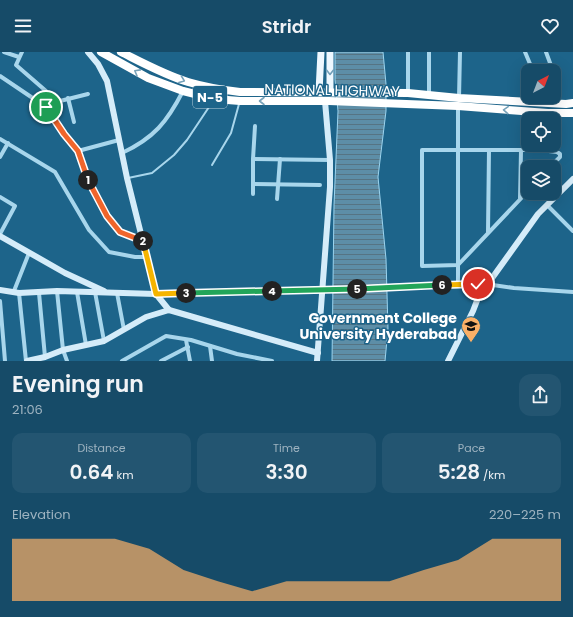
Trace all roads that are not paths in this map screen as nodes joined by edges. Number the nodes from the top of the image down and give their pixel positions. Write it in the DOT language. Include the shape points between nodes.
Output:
graph roads {
  1 [pos="4,52"];
  2 [pos="22,52"];
  3 [pos="88,52"];
  4 [pos="101,52"];
  5 [pos="121,52"];
  6 [pos="321,52"];
  7 [pos="330,52"];
  8 [pos="408,52"];
  9 [pos="428,52"];
  10 [pos="460,52"];
  11 [pos="525,52"];
  12 [pos="546,52"];
  13 [pos="20,57"];
  14 [pos="530,64"];
  15 [pos="550,64"];
  16 [pos="0,76"];
  17 [pos="183,91"];
  18 [pos="319,92"];
  19 [pos="332,92"];
  20 [pos="408,93"];
  21 [pos="88,94"];
  22 [pos="429,95"];
  23 [pos="240,97"];
  24 [pos="68,98"];
  25 [pos="215,98"];
  26 [pos="327,101"];
  27 [pos="458,102"];
  28 [pos="49,103"];
  29 [pos="521,103"];
  30 [pos="573,103"];
  31 [pos="561,104"];
  32 [pos="46,107"];
  33 [pos="540,112"];
  34 [pos="561,113"];
  35 [pos="573,113"];
  36 [pos="74,122"];
  37 [pos="255,126"];
  38 [pos="0,139"];
  39 [pos="119,140"];
  40 [pos="8,144"];
  41 [pos="458,150"];
  42 [pos="490,150"];
  43 [pos="78,151"];
  44 [pos="521,151"];
  45 [pos="557,152"];
  46 [pos="122,153"];
  47 [pos="0,157"];
  48 [pos="253,159"];
  49 [pos="280,159"];
  50 [pos="330,160"];
  51 [pos="556,160"];
  52 [pos="212,165"];
  53 [pos="127,178"];
  54 [pos="573,180"];
  55 [pos="254,184"];
  56 [pos="278,184"];
  57 [pos="320,185"];
  58 [pos="254,194"];
  59 [pos="0,197"];
  60 [pos="520,198"];
  61 [pos="277,199"];
  62 [pos="547,205"];
  63 [pos="573,231"];
  64 [pos="488,232"];
  65 [pos="0,235"];
  66 [pos="143,241"];
  67 [pos="30,253"];
  68 [pos="147,257"];
  69 [pos="458,265"];
  70 [pos="458,284"];
  71 [pos="485,285"];
  72 [pos="0,290"];
  73 [pos="322,290"];
  74 [pos="57,291"];
  75 [pos="17,292"];
  76 [pos="77,292"];
  77 [pos="95,292"];
  78 [pos="107,292"];
  79 [pos="573,292"];
  80 [pos="39,293"];
  81 [pos="117,293"];
  82 [pos="156,294"];
  83 [pos="0,301"];
  84 [pos="169,310"];
  85 [pos="124,330"];
  86 [pos="186,340"];
  87 [pos="104,341"];
  88 [pos="86,345"];
  89 [pos="210,346"];
  90 [pos="188,347"];
  91 [pos="63,350"];
  92 [pos="318,353"];
  93 [pos="245,355"];
  94 [pos="45,357"];
  95 [pos="128,359"];
  96 [pos="5,361"];
  97 [pos="26,361"];
  98 [pos="67,361"];
  99 [pos="122,361"];
  100 [pos="160,361"];
  101 [pos="190,361"];
  102 [pos="212,361"];
  103 [pos="246,361"];
  104 [pos="272,361"];
  105 [pos="317,361"];
  106 [pos="448,361"];
  1 -- 13 [label="street"];
  2 -- 13 [label="street"];
  3 -- 39 [label="street" via="107,81"];
  17 -- 4 [label="highway, NATIONAL HIGHWAY / N-5, one-way" via="148,78"];
  5 -- 23 [label="highway, NATIONAL HIGHWAY / N-5, one-way" via="189,82"];
  6 -- 18 [label="main road"];
  7 -- 19 [label="main road, one-way"];
  8 -- 20 [label="street"];
  9 -- 22 [label="street"];
  10 -- 27 [label="street"];
  11 -- 14 [label="street"];
  12 -- 15 [label="street"];
  13 -- 28 [label="street" via="16,65 46,91"];
  16 -- 32 [label="street"];
  17 -- 25 [label="highway, NATIONAL HIGHWAY / N-5"];
  17 -- 46 [label="street" via="158,130 139,145"];
  18 -- 19 [label="highway, NATIONAL HIGHWAY / N-5"];
  18 -- 23 [label="highway, NATIONAL HIGHWAY / N-5"];
  19 -- 20 [label="highway, NATIONAL HIGHWAY / N-5"];
  20 -- 22 [label="highway, NATIONAL HIGHWAY / N-5"];
  21 -- 24 [label="street"];
  22 -- 27 [label="highway, NATIONAL HIGHWAY / N-5"];
  23 -- 25 [label="highway, NATIONAL HIGHWAY / N-5"];
  26 -- 23 [label="highway, NATIONAL HIGHWAY / N-5, one-way"];
  23 -- 52 [label="lane" via="231,133"];
  24 -- 28 [label="street"];
  24 -- 36 [label="street"];
  25 -- 53 [label="lane" via="174,155 152,173"];
  26 -- 27 [label="highway, NATIONAL HIGHWAY / N-5" via="407,105"];
  26 -- 50 [label="street"];
  27 -- 29 [label="highway, NATIONAL HIGHWAY / N-5"];
  33 -- 27 [label="highway, NATIONAL HIGHWAY / N-5, one-way"];
  27 -- 41 [label="street"];
  28 -- 32 [label="street"];
  30 -- 31 [label="highway, NATIONAL HIGHWAY / N-5"];
  32 -- 43 [label="street"];
  34 -- 35 [label="highway, NATIONAL HIGHWAY / N-5"];
  37 -- 48 [label="street"];
  38 -- 40 [label="street"];
  39 -- 43 [label="street"];
  39 -- 46 [label="street"];
  40 -- 47 [label="street"];
  40 -- 68 [label="street" via="55,172 90,230 109,252"];
  41 -- 42 [label="street"];
  41 -- 69 [label="street"];
  41 -- 69 [label="street" via="422,150 422,266"];
  42 -- 44 [label="street"];
  42 -- 64 [label="street"];
  43 -- 66 [label="street" via="90,184 107,216 120,232"];
  44 -- 60 [label="street"];
  45 -- 51 [label="street" via="560,156"];
  46 -- 53 [label="street"];
  48 -- 49 [label="street"];
  48 -- 55 [label="street"];
  49 -- 50 [label="street"];
  49 -- 56 [label="street"];
  50 -- 73 [label="street"];
  53 -- 66 [label="street"];
  54 -- 62 [label="street"];
  55 -- 56 [label="street"];
  55 -- 58 [label="street"];
  56 -- 57 [label="street"];
  56 -- 61 [label="street"];
  59 -- 65 [label="street" via="15,206"];
  60 -- 64 [label="street"];
  62 -- 63 [label="street"];
  62 -- 71 [label="street"];
  64 -- 69 [label="street"];
  65 -- 67 [label="street"];
  66 -- 68 [label="street"];
  67 -- 75 [label="street"];
  67 -- 78 [label="street" via="65,273"];
  68 -- 82 [label="street"];
  69 -- 70 [label="street"];
  70 -- 71 [label="street"];
  70 -- 73 [label="street"];
  71 -- 79 [label="street"];
  71 -- 106 [label="street"];
  72 -- 75 [label="street"];
  73 -- 82 [label="street"];
  73 -- 92 [label="street"];
  74 -- 76 [label="street"];
  74 -- 80 [label="street"];
  74 -- 91 [label="street"];
  75 -- 80 [label="street"];
  75 -- 97 [label="street"];
  76 -- 77 [label="street"];
  76 -- 88 [label="street"];
  77 -- 78 [label="street"];
  77 -- 87 [label="street"];
  78 -- 81 [label="street"];
  80 -- 94 [label="street"];
  81 -- 82 [label="street"];
  81 -- 85 [label="street"];
  82 -- 84 [label="street"];
  83 -- 96 [label="street"];
  84 -- 85 [label="street" via="146,317"];
  84 -- 92 [label="street"];
  85 -- 87 [label="street"];
  86 -- 89 [label="street"];
  86 -- 90 [label="street"];
  86 -- 95 [label="street" via="166,336"];
  87 -- 88 [label="street"];
  88 -- 91 [label="street"];
  89 -- 93 [label="street"];
  89 -- 102 [label="street"];
  90 -- 100 [label="street"];
  90 -- 101 [label="street"];
  91 -- 94 [label="street"];
  91 -- 98 [label="street"];
  92 -- 105 [label="street"];
  93 -- 103 [label="street"];
  93 -- 104 [label="street"];
  94 -- 97 [label="street"];
  95 -- 99 [label="street"];
}
